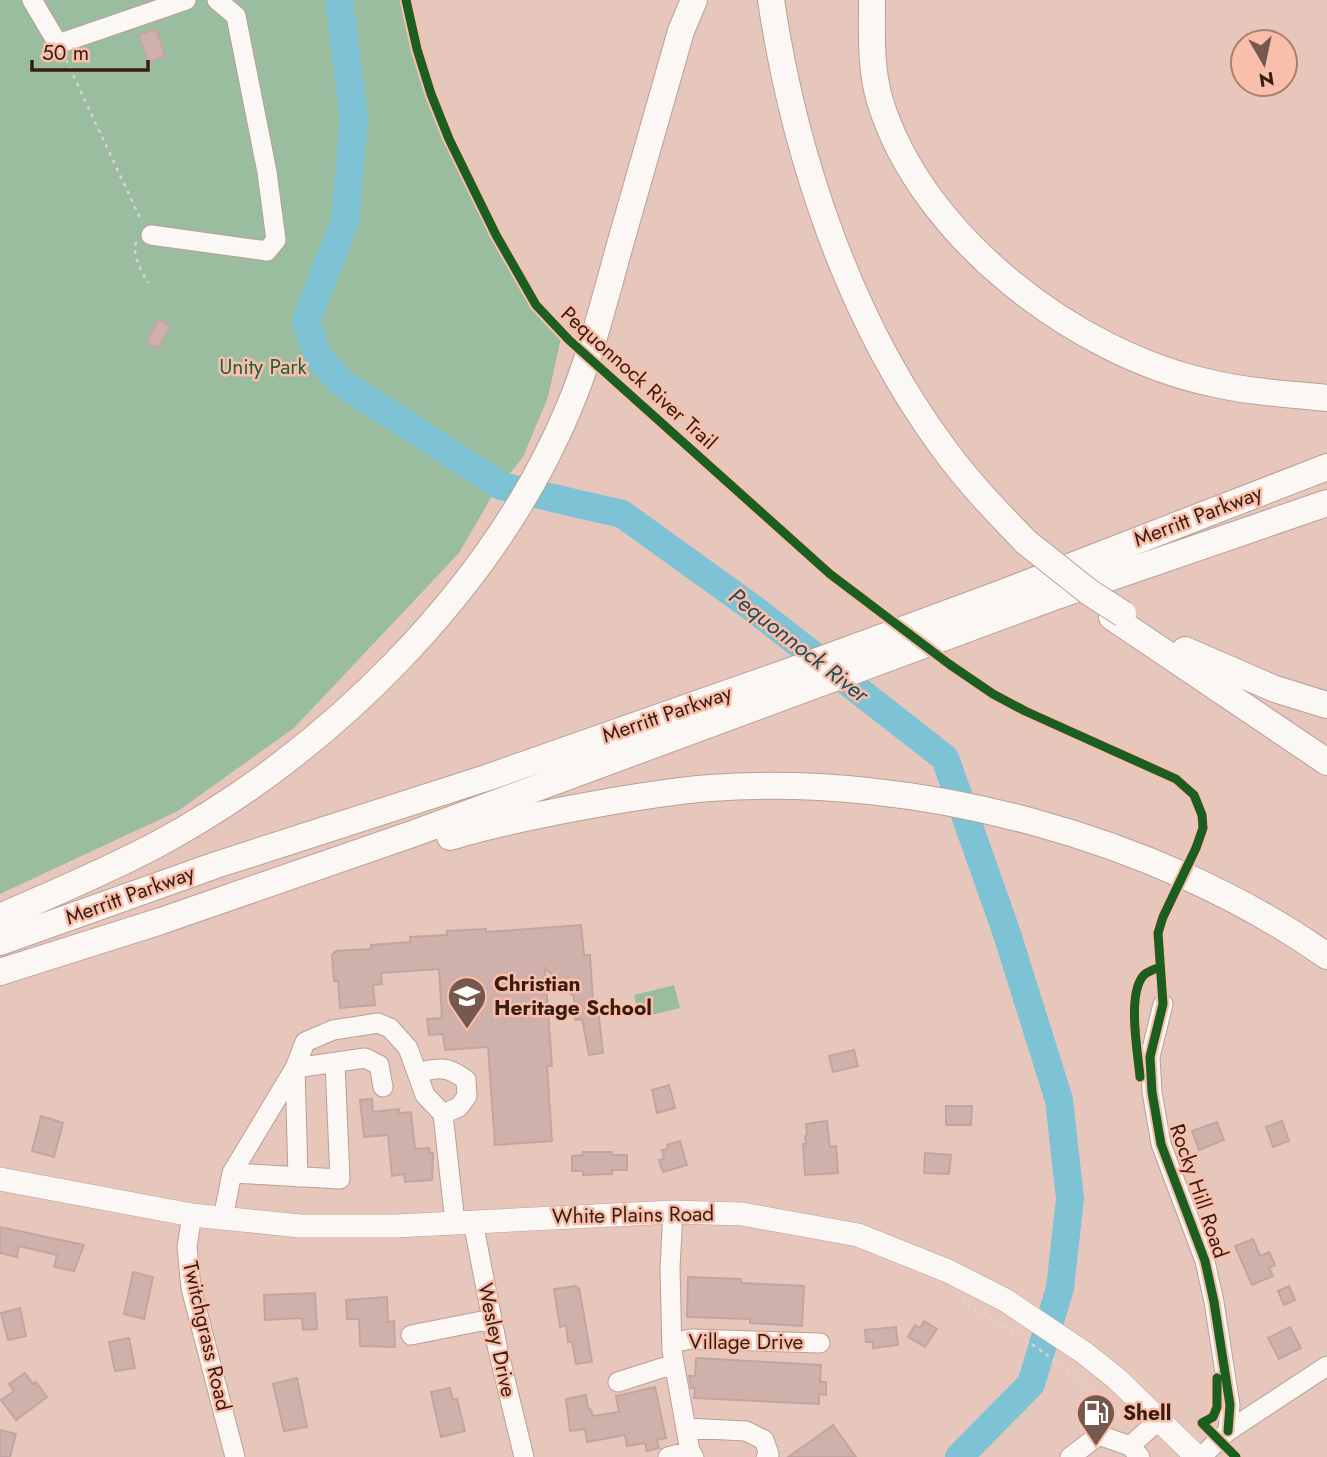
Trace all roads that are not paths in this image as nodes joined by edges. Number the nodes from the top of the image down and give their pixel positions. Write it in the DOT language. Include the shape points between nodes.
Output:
graph roads {
  1 [pos="32,0"];
  2 [pos="186,0"];
  3 [pos="217,0"];
  4 [pos="694,0"];
  5 [pos="771,0"];
  6 [pos="872,0"];
  7 [pos="152,235"];
  8 [pos="1327,398"];
  9 [pos="1327,467"];
  10 [pos="1327,503"];
  11 [pos="1117,616"];
  12 [pos="852,660"];
  13 [pos="794,681"];
  14 [pos="1327,705"];
  15 [pos="1327,762"];
  16 [pos="0,917"];
  17 [pos="161,920"];
  18 [pos="0,942"];
  19 [pos="1327,956"];
  20 [pos="0,972"];
  21 [pos="1163,1004"];
  22 [pos="335,1063"];
  23 [pos="295,1068"];
  24 [pos="417,1073"];
  25 [pos="383,1087"];
  26 [pos="443,1114"];
  27 [pos="232,1173"];
  28 [pos="299,1177"];
  29 [pos="0,1179"];
  30 [pos="673,1212"];
  31 [pos="192,1215"];
  32 [pos="223,1219"];
  33 [pos="464,1222"];
  34 [pos="492,1318"];
  35 [pos="411,1335"];
  36 [pos="672,1343"];
  37 [pos="820,1343"];
  38 [pos="674,1364"];
  39 [pos="1327,1366"];
  40 [pos="618,1382"];
  41 [pos="1159,1420"];
  42 [pos="686,1428"];
  43 [pos="1228,1431"];
  44 [pos="1137,1447"];
  45 [pos="692,1454"];
  46 [pos="1191,1455"];
  47 [pos="235,1457"];
  48 [pos="524,1457"];
  49 [pos="668,1457"];
  50 [pos="766,1457"];
  51 [pos="1070,1457"];
  1 -- 2 [label="street" via="58,44"];
  3 -- 7 [label="street" via="236,16 276,240 267,251"];
  4 -- 16 [label="highway" via="681,31 586,363 567,411 543,463 508,520 450,600 332,722 217,809 156,845"];
  5 -- 11 [label="highway, bridge" via="783,71 830,232 898,378 941,445 981,495 1026,542"];
  6 -- 8 [label="highway" via="879,99 897,146 924,192 1001,275 1047,311 1157,367 1210,383"];
  9 -- 12 [label="highway, Merritt Parkway"];
  10 -- 12 [label="highway, Merritt Parkway" via="1051,598"];
  11 -- 14 [label="highway" via="1235,673"];
  11 -- 15 [label="highway"];
  12 -- 13 [label="highway, Merritt Parkway"];
  13 -- 17 [label="highway, Merritt Parkway" via="415,833"];
  13 -- 18 [label="highway, Merritt Parkway" via="216,865"];
  17 -- 19 [label="highway" via="289,890 462,833 570,809 710,788 790,787 924,799 1076,834 1186,875 1249,907"];
  17 -- 20 [label="highway, Merritt Parkway"];
  21 -- 43 [label="street, Rocky Hill Road" via="1150,1057 1152,1092 1161,1144 1210,1282 1230,1405"];
  22 -- 23 [label="street"];
  22 -- 25 [label="street" via="365,1058 379,1065"];
  22 -- 28 [label="street" via="340,1179"];
  23 -- 24 [label="street" via="305,1042 333,1030 378,1023 390,1028 408,1048"];
  23 -- 27 [label="street"];
  23 -- 28 [label="street"];
  24 -- 26 [label="street" via="425,1094"];
  24 -- 26 [label="street" via="452,1069 466,1080 467,1096 459,1107"];
  26 -- 33 [label="street, Wesley Drive"];
  27 -- 28 [label="street"];
  27 -- 32 [label="street"];
  29 -- 31 [label="main road, White Plains Road"];
  30 -- 33 [label="main road, White Plains Road"];
  30 -- 36 [label="street, Village Drive"];
  30 -- 41 [label="main road, White Plains Road" via="742,1214 858,1235 948,1271 1002,1311 1083,1352"];
  31 -- 32 [label="main road, White Plains Road"];
  31 -- 47 [label="street, Twitchgrass Road" via="187,1247 191,1288"];
  32 -- 33 [label="main road, White Plains Road" via="349,1227"];
  33 -- 34 [label="street, Wesley Drive"];
  34 -- 35 [label="street"];
  34 -- 48 [label="street, Wesley Drive"];
  36 -- 37 [label="street, Village Drive" via="691,1339"];
  36 -- 38 [label="street, Village Drive"];
  38 -- 40 [label="street, Village Drive"];
  38 -- 42 [label="street, Village Drive"];
  39 -- 43 [label="street"];
  41 -- 44 [label="street"];
  41 -- 46 [label="main road, White Plains Road"];
  42 -- 45 [label="street, Village Drive"];
  42 -- 50 [label="street" via="746,1431 764,1440"];
  43 -- 46 [label="street"];
  44 -- 51 [label="street" via="1099,1435"];
  45 -- 49 [label="street, Village Drive"];
}
